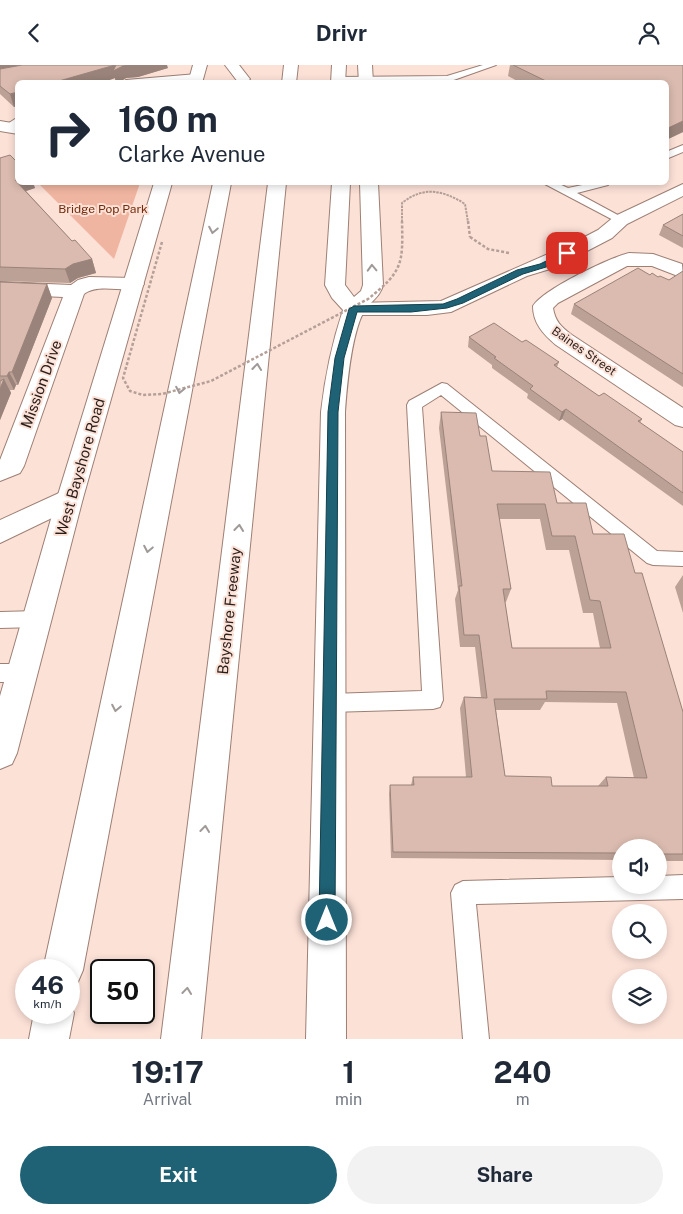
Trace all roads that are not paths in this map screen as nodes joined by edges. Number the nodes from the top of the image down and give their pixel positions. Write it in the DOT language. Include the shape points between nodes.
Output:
graph roads {
  1 [pos="232,65"];
  2 [pos="291,65"];
  3 [pos="492,65"];
  4 [pos="474,71"];
  5 [pos="198,75"];
  6 [pos="339,75"];
  7 [pos="366,75"];
  8 [pos="244,76"];
  9 [pos="153,80"];
  10 [pos="289,80"];
  11 [pos="405,80"];
  12 [pos="430,80"];
  13 [pos="683,148"];
  14 [pos="669,155"];
  15 [pos="162,185"];
  16 [pos="222,185"];
  17 [pos="277,185"];
  18 [pos="341,185"];
  19 [pos="369,185"];
  20 [pos="553,185"];
  21 [pos="596,185"];
  22 [pos="683,189"];
  23 [pos="567,192"];
  24 [pos="621,220"];
  25 [pos="683,272"];
  26 [pos="134,284"];
  27 [pos="0,288"];
  28 [pos="75,291"];
  29 [pos="354,309"];
  30 [pos="683,419"];
  31 [pos="0,471"];
  32 [pos="70,498"];
  33 [pos="0,532"];
  34 [pos="683,559"];
  35 [pos="38,619"];
  36 [pos="0,620"];
  37 [pos="11,673"];
  38 [pos="330,703"];
  39 [pos="0,753"];
  40 [pos="683,887"];
  41 [pos="65,959"];
  42 [pos="52,1024"];
  43 [pos="49,1039"];
  44 [pos="181,1039"];
  45 [pos="326,1039"];
  46 [pos="476,1039"];
  1 -- 8 [label="main road"];
  2 -- 10 [label="main road"];
  3 -- 4 [label="lane"];
  4 -- 7 [label="lane"];
  4 -- 12 [label="lane" via="448,79"];
  5 -- 9 [label="lane"];
  6 -- 7 [label="lane"];
  7 -- 11 [label="lane"];
  13 -- 14 [label="lane"];
  15 -- 26 [label="main road, West Bayshore Road"];
  16 -- 41 [label="main road, one-way"];
  44 -- 17 [label="main road, Bayshore Freeway, one-way"];
  18 -- 29 [label="main road" via="335,285"];
  29 -- 19 [label="main road, one-way" via="370,293 373,285"];
  20 -- 23 [label="lane"];
  21 -- 23 [label="lane"];
  22 -- 24 [label="main road"];
  23 -- 24 [label="lane"];
  24 -- 29 [label="main road" via="605,234 580,247 452,304 428,309"];
  25 -- 30 [label="main road, Baines Street" via="646,258 621,261 550,299 543,306 543,314 551,330"];
  26 -- 28 [label="main road" via="89,283"];
  26 -- 32 [label="main road, West Bayshore Road"];
  27 -- 28 [label="main road"];
  28 -- 31 [label="main road, Mission Drive" via="11,466"];
  29 -- 38 [label="main road" via="340,358 333,412"];
  32 -- 33 [label="main road"];
  32 -- 35 [label="main road, West Bayshore Road"];
  34 -- 38 [label="lane" via="653,559 442,389 414,405 433,700"];
  35 -- 36 [label="lane"];
  35 -- 37 [label="main road, West Bayshore Road"];
  37 -- 39 [label="main road, West Bayshore Road"];
  38 -- 45 [label="main road"];
  40 -- 46 [label="lane" via="463,893"];
  42 -- 43 [label="main road"];
}
